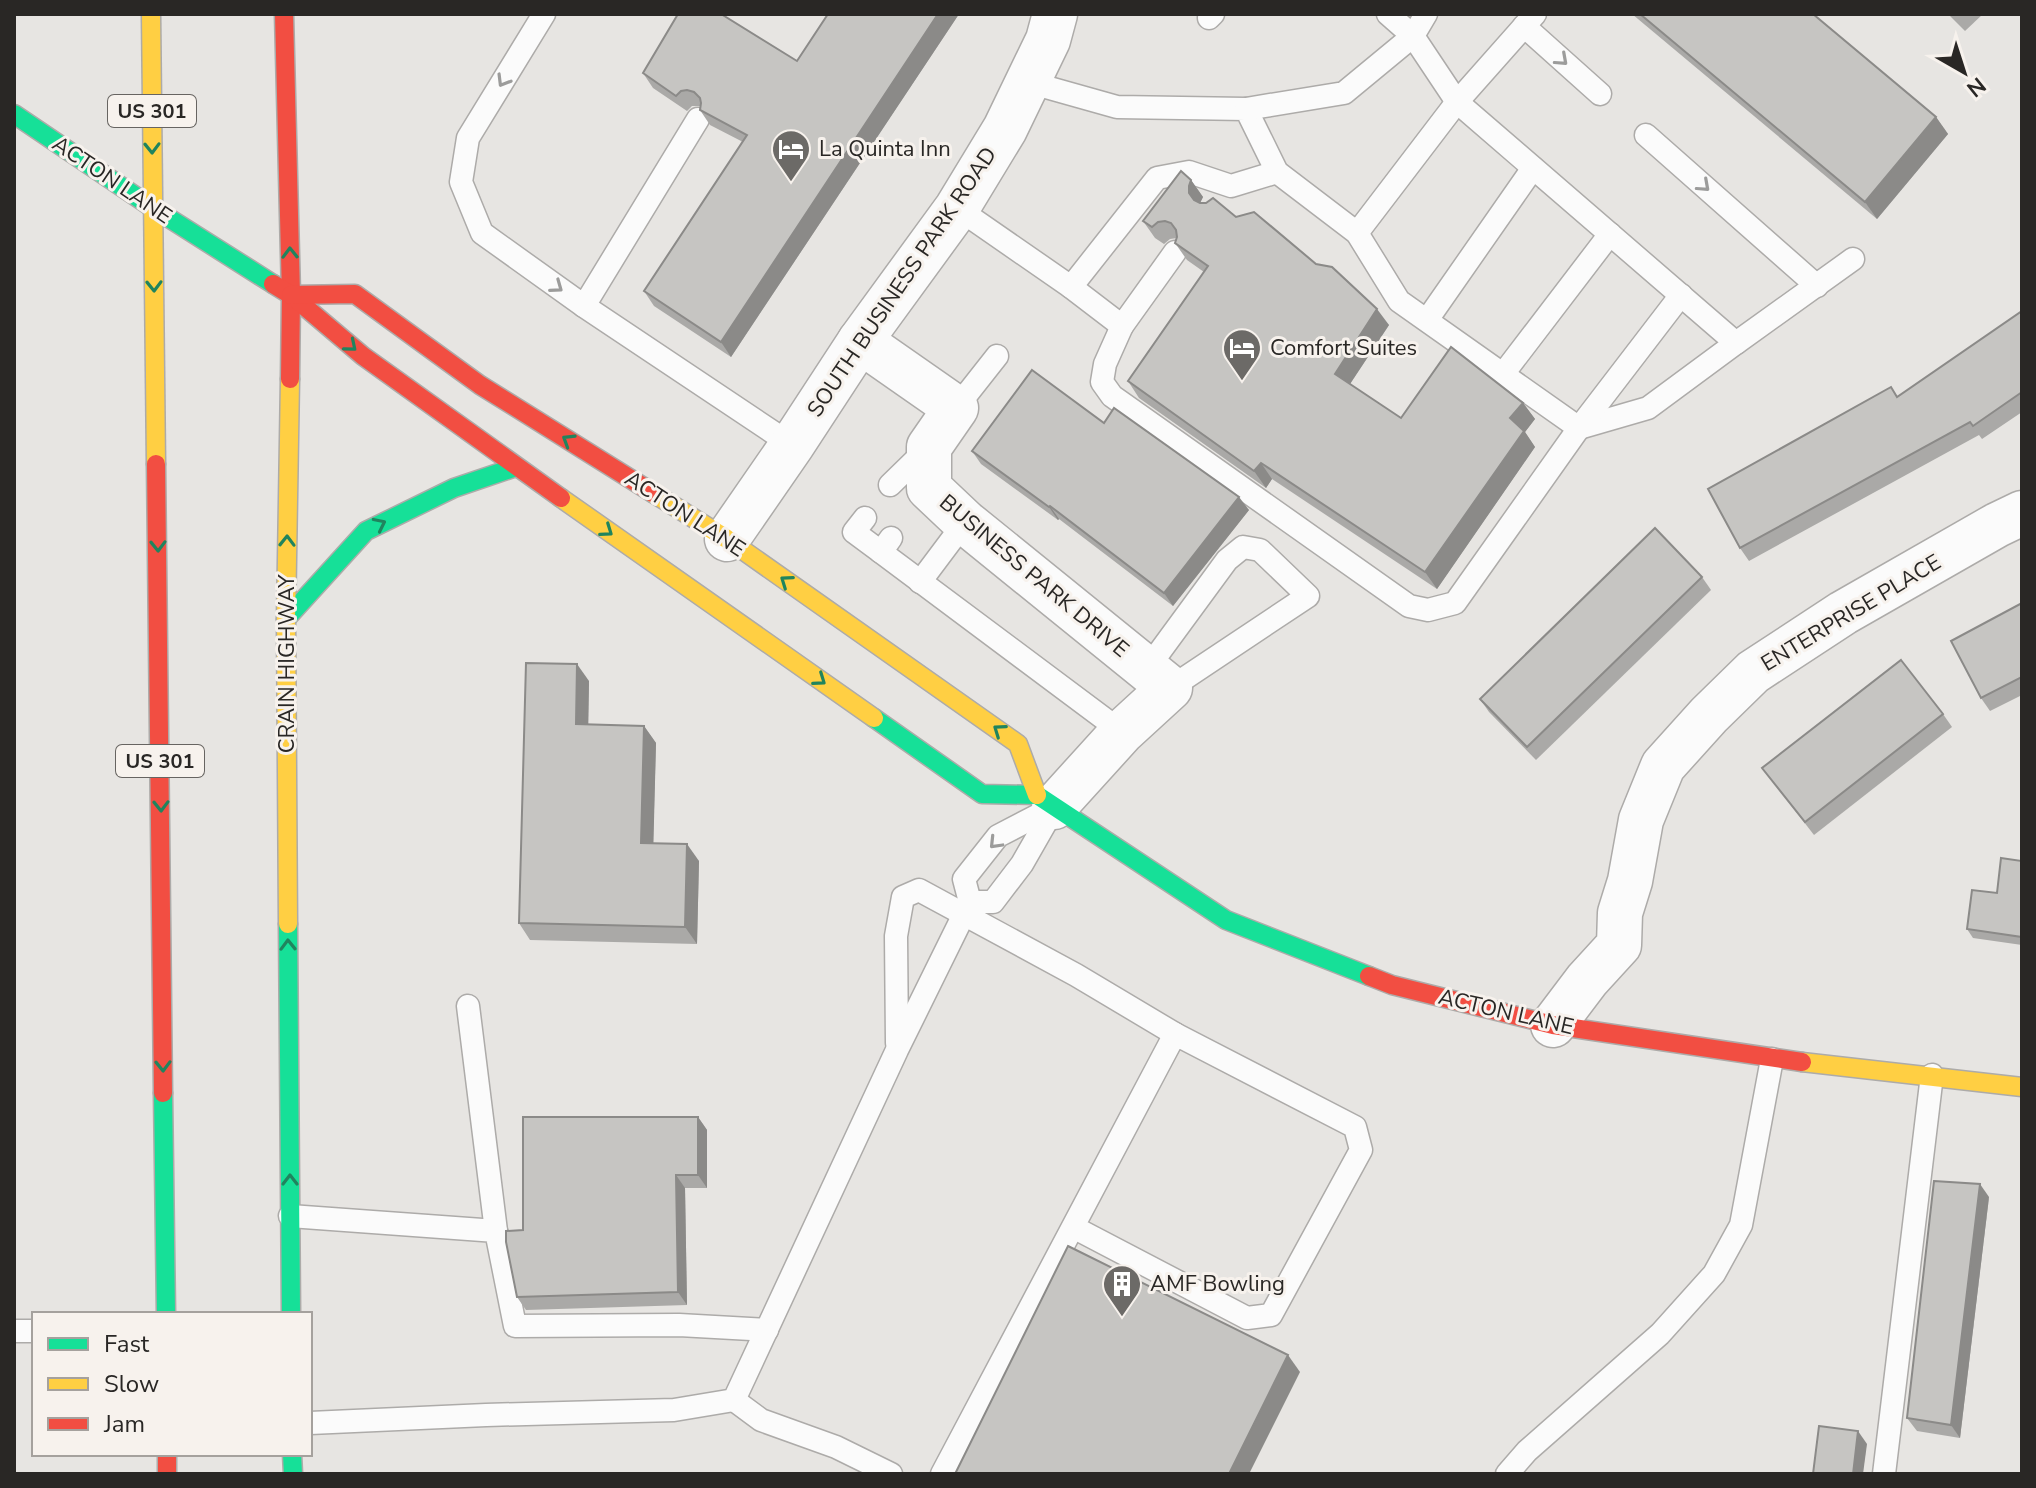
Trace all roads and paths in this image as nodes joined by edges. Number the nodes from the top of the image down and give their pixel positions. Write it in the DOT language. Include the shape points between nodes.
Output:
graph roads {
  1 [pos="151,14"];
  2 [pos="284,14"];
  3 [pos="544,14"];
  4 [pos="1055,14"];
  5 [pos="1388,14"];
  6 [pos="1426,14"];
  7 [pos="1530,20"];
  8 [pos="1413,36"];
  9 [pos="1028,82"];
  10 [pos="1600,94"];
  11 [pos="1457,102"];
  12 [pos="1246,109"];
  13 [pos="14,114"];
  14 [pos="698,119"];
  15 [pos="1646,135"];
  16 [pos="1533,168"];
  17 [pos="1277,172"];
  18 [pos="1231,186"];
  19 [pos="1214,206"];
  20 [pos="153,208"];
  21 [pos="957,208"];
  22 [pos="1357,233"];
  23 [pos="1610,234"];
  24 [pos="1175,252"];
  25 [pos="1853,259"];
  26 [pos="1817,286"];
  27 [pos="1071,287"];
  28 [pos="291,295"];
  29 [pos="1681,295"];
  30 [pos="584,306"];
  31 [pos="1427,320"];
  32 [pos="1122,326"];
  33 [pos="860,341"];
  34 [pos="1736,343"];
  35 [pos="997,356"];
  36 [pos="1503,374"];
  37 [pos="956,408"];
  38 [pos="1579,428"];
  39 [pos="792,445"];
  40 [pos="516,467"];
  41 [pos="2022,513"];
  42 [pos="865,518"];
  43 [pos="965,522"];
  44 [pos="727,539"];
  45 [pos="920,582"];
  46 [pos="286,619"];
  47 [pos="1159,678"];
  48 [pos="1122,732"];
  49 [pos="1046,801"];
  50 [pos="966,908"];
  51 [pos="468,1006"];
  52 [pos="1553,1025"];
  53 [pos="1175,1034"];
  54 [pos="897,1050"];
  55 [pos="1772,1059"];
  56 [pos="1932,1075"];
  57 [pos="2022,1087"];
  58 [pos="290,1216"];
  59 [pos="1073,1227"];
  60 [pos="496,1231"];
  61 [pos="166,1312"];
  62 [pos="291,1312"];
  63 [pos="767,1330"];
  64 [pos="734,1400"];
  65 [pos="312,1423"];
  66 [pos="891,1474"];
  67 [pos="942,1474"];
  68 [pos="1507,1474"];
  69 [pos="1884,1474"];
  1 -- 20 [label="main road, US 301, one-way"];
  28 -- 2 [label="main road, CRAIN HIGHWAY, one-way"];
  3 -- 30 [label="lane, one-way" via="468,138 461,182 482,233"];
  4 -- 9 [label="street, SOUTH BUSINESS PARK ROAD"];
  5 -- 8 [label="lane"];
  6 -- 8 [label="lane"];
  7 -- 10 [label="lane, one-way"];
  7 -- 11 [label="lane"];
  8 -- 11 [label="lane"];
  8 -- 12 [label="lane" via="1344,93"];
  9 -- 12 [label="lane" via="1117,107"];
  9 -- 21 [label="street, SOUTH BUSINESS PARK ROAD"];
  11 -- 16 [label="lane"];
  11 -- 22 [label="lane"];
  12 -- 17 [label="lane"];
  13 -- 20 [label="main road, ACTON LANE"];
  14 -- 30 [label="lane"];
  15 -- 26 [label="lane, one-way"];
  16 -- 23 [label="lane"];
  16 -- 31 [label="lane"];
  17 -- 18 [label="lane"];
  17 -- 22 [label="lane"];
  18 -- 19 [label="lane"];
  18 -- 27 [label="lane" via="1189,172 1157,178"];
  20 -- 28 [label="main road, ACTON LANE"];
  20 -- 61 [label="main road, US 301, one-way"];
  21 -- 27 [label="lane"];
  21 -- 33 [label="street, SOUTH BUSINESS PARK ROAD"];
  22 -- 31 [label="lane" via="1399,301"];
  23 -- 29 [label="lane"];
  23 -- 36 [label="lane"];
  24 -- 32 [label="lane"];
  25 -- 26 [label="lane"];
  26 -- 34 [label="lane"];
  27 -- 32 [label="lane"];
  28 -- 40 [label="main road, ACTON LANE, one-way" via="363,356"];
  44 -- 28 [label="main road, ACTON LANE, one-way" via="480,385 355,294"];
  46 -- 28 [label="main road, CRAIN HIGHWAY, one-way"];
  29 -- 34 [label="lane"];
  29 -- 38 [label="lane"];
  30 -- 39 [label="lane"];
  31 -- 36 [label="lane"];
  32 -- 38 [label="lane" via="1102,382 1112,396 1409,606 1428,610 1455,603"];
  33 -- 37 [label="street"];
  33 -- 39 [label="street, SOUTH BUSINESS PARK ROAD"];
  34 -- 38 [label="lane" via="1648,408"];
  35 -- 37 [label="lane"];
  36 -- 38 [label="lane"];
  37 -- 43 [label="street, BUSINESS PARK DRIVE" via="916,481"];
  39 -- 44 [label="street, SOUTH BUSINESS PARK ROAD"];
  46 -- 40 [label="main road, one-way" via="366,531 454,488"];
  40 -- 49 [label="main road, ACTON LANE, one-way" via="982,794"];
  41 -- 52 [label="street, ENTERPRISE PLACE" via="1843,613 1753,672 1709,715 1663,766 1641,820 1620,913 1619,945"];
  42 -- 45 [label="lane" via="854,532 886,545"];
  43 -- 45 [label="lane"];
  43 -- 47 [label="street, BUSINESS PARK DRIVE"];
  49 -- 44 [label="main road, ACTON LANE, one-way" via="1018,744"];
  45 -- 48 [label="lane"];
  58 -- 46 [label="main road, CRAIN HIGHWAY, one-way"];
  47 -- 47 [label="lane" via="1308,596 1260,550 1243,547 1227,560"];
  47 -- 48 [label="street"];
  48 -- 49 [label="street"];
  49 -- 50 [label="lane" via="1022,864 993,902"];
  49 -- 50 [label="lane, one-way" via="998,836 964,879"];
  49 -- 52 [label="main road, ACTON LANE" via="1226,920 1392,985"];
  50 -- 53 [label="lane"];
  50 -- 54 [label="lane"];
  50 -- 54 [label="lane" via="919,890 903,897 896,936"];
  51 -- 60 [label="lane"];
  52 -- 55 [label="main road, ACTON LANE"];
  53 -- 59 [label="lane"];
  53 -- 59 [label="lane" via="1355,1127 1361,1150 1271,1315 1247,1318"];
  54 -- 63 [label="lane"];
  55 -- 56 [label="main road, ACTON LANE"];
  55 -- 68 [label="lane" via="1741,1225 1714,1274 1660,1334"];
  56 -- 57 [label="main road, ACTON LANE"];
  56 -- 69 [label="lane"];
  58 -- 60 [label="lane"];
  58 -- 62 [label="main road, CRAIN HIGHWAY"];
  59 -- 67 [label="lane"];
  60 -- 63 [label="lane" via="515,1326"];
  63 -- 64 [label="lane"];
  64 -- 65 [label="lane" via="674,1410"];
  64 -- 66 [label="lane" via="761,1420"];
}
